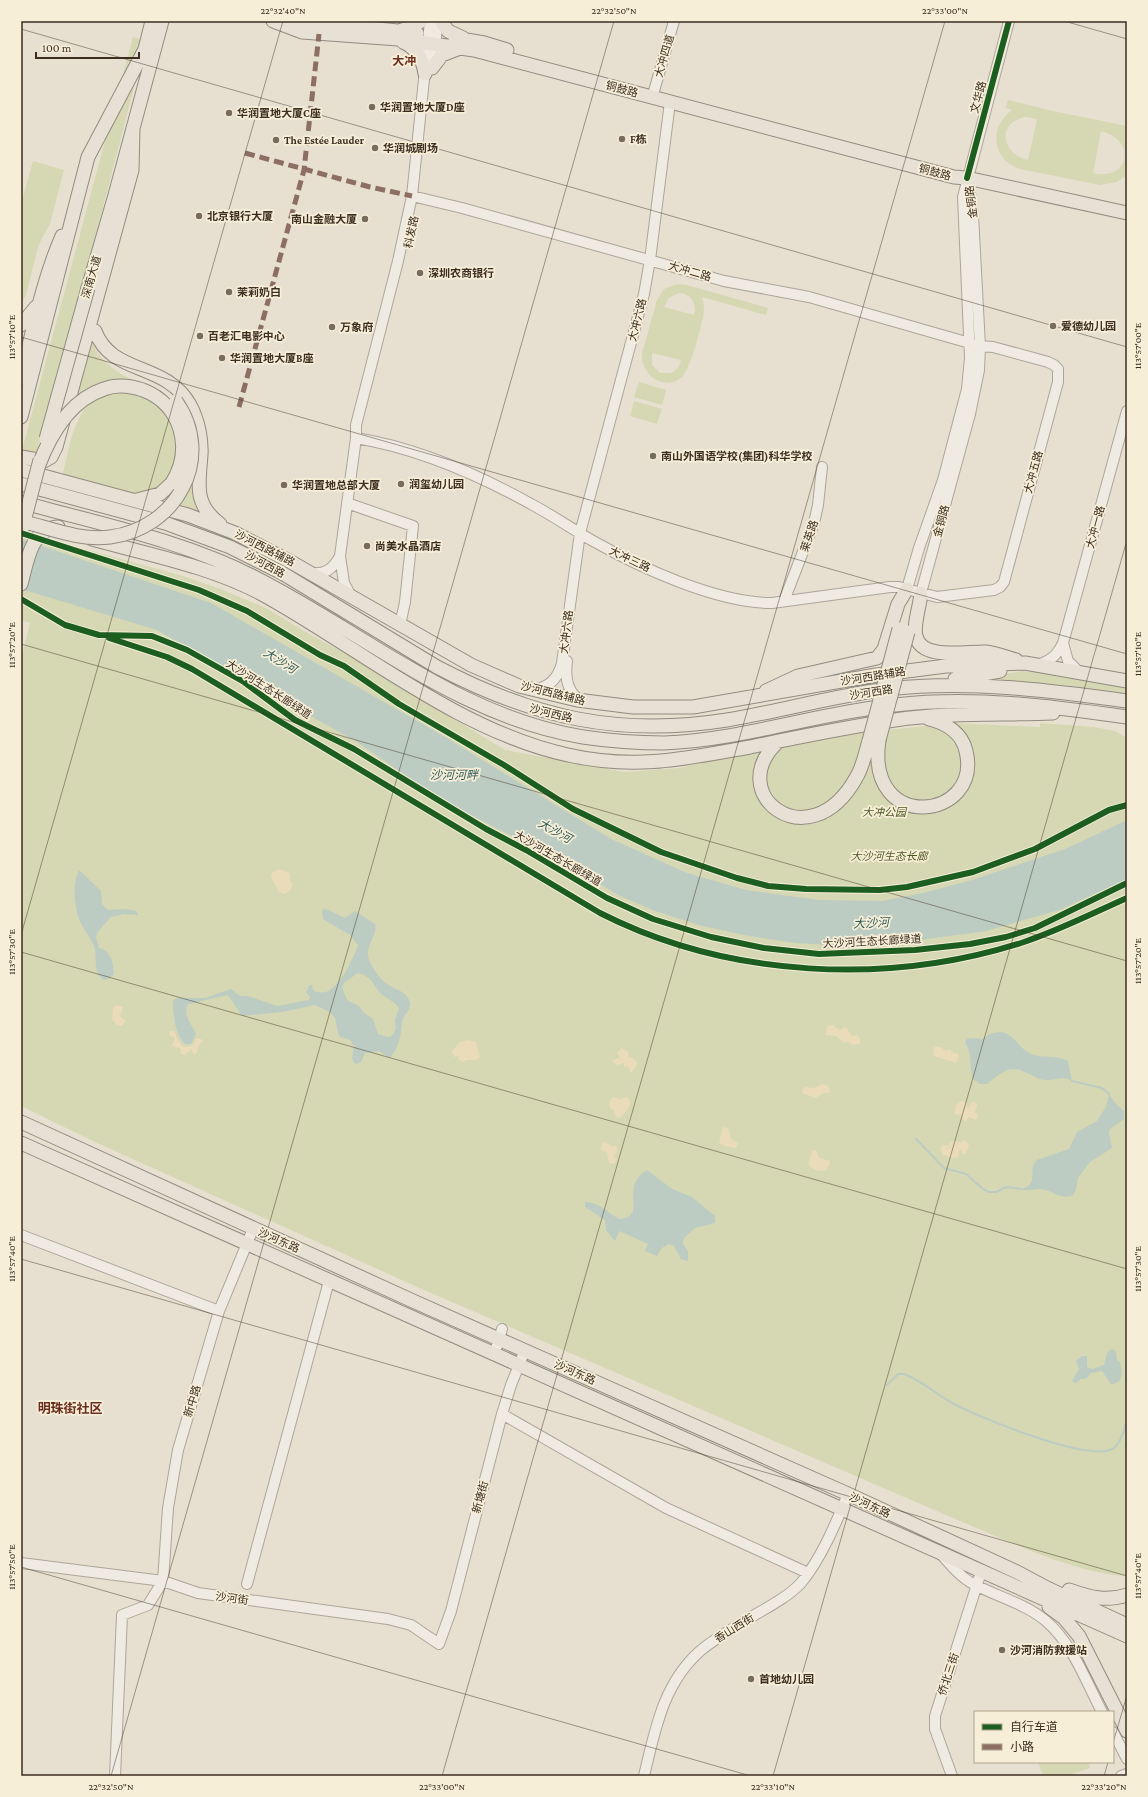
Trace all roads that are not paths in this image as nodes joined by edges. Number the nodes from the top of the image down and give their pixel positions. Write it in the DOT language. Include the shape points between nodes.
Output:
graph roads {
  1 [pos="152,21"];
  2 [pos="162,21"];
  3 [pos="168,21"];
  4 [pos="273,21"];
  5 [pos="300,21"];
  6 [pos="421,21"];
  7 [pos="438,21"];
  8 [pos="442,21"];
  9 [pos="674,21"];
  10 [pos="1009,21"];
  11 [pos="329,23"];
  12 [pos="360,24"];
  13 [pos="399,35"];
  14 [pos="431,35"];
  15 [pos="464,43"];
  16 [pos="156,45"];
  17 [pos="429,71"];
  18 [pos="654,91"];
  19 [pos="670,102"];
  20 [pos="133,128"];
  21 [pos="967,178"];
  22 [pos="115,194"];
  23 [pos="415,197"];
  24 [pos="76,204"];
  25 [pos="1127,213"];
  26 [pos="108,259"];
  27 [pos="650,260"];
  28 [pos="39,304"];
  29 [pos="95,306"];
  30 [pos="22,323"];
  31 [pos="95,331"];
  32 [pos="969,343"];
  33 [pos="980,346"];
  34 [pos="21,378"];
  35 [pos="1127,411"];
  36 [pos="21,417"];
  37 [pos="356,438"];
  38 [pos="21,457"];
  39 [pos="38,467"];
  40 [pos="822,468"];
  41 [pos="21,470"];
  42 [pos="21,484"];
  43 [pos="136,501"];
  44 [pos="21,502"];
  45 [pos="347,503"];
  46 [pos="21,521"];
  47 [pos="165,523"];
  48 [pos="21,533"];
  49 [pos="235,533"];
  50 [pos="580,533"];
  51 [pos="81,537"];
  52 [pos="256,543"];
  53 [pos="194,551"];
  54 [pos="340,556"];
  55 [pos="310,572"];
  56 [pos="21,584"];
  57 [pos="907,589"];
  58 [pos="921,593"];
  59 [pos="350,596"];
  60 [pos="784,602"];
  61 [pos="406,628"];
  62 [pos="903,630"];
  63 [pos="1063,643"];
  64 [pos="387,654"];
  65 [pos="1030,664"];
  66 [pos="1081,674"];
  67 [pos="1127,681"];
  68 [pos="922,686"];
  69 [pos="530,689"];
  70 [pos="424,692"];
  71 [pos="497,696"];
  72 [pos="756,696"];
  73 [pos="581,701"];
  74 [pos="1127,701"];
  75 [pos="714,705"];
  76 [pos="794,706"];
  77 [pos="1085,711"];
  78 [pos="919,717"];
  79 [pos="1127,717"];
  80 [pos="745,732"];
  81 [pos="874,740"];
  82 [pos="779,741"];
  83 [pos="646,763"];
  84 [pos="21,1122"];
  85 [pos="21,1143"];
  86 [pos="253,1229"];
  87 [pos="22,1238"];
  88 [pos="247,1244"];
  89 [pos="329,1281"];
  90 [pos="219,1311"];
  91 [pos="501,1334"];
  92 [pos="525,1350"];
  93 [pos="494,1355"];
  94 [pos="519,1365"];
  95 [pos="502,1414"];
  96 [pos="848,1494"];
  97 [pos="842,1509"];
  98 [pos="939,1553"];
  99 [pos="21,1563"];
  100 [pos="981,1572"];
  101 [pos="1017,1572"];
  102 [pos="808,1573"];
  103 [pos="163,1581"];
  104 [pos="247,1584"];
  105 [pos="976,1585"];
  106 [pos="1022,1590"];
  107 [pos="1127,1595"];
  108 [pos="1105,1620"];
  109 [pos="1127,1625"];
  110 [pos="1127,1636"];
  111 [pos="439,1644"];
  112 [pos="1101,1711"];
  113 [pos="1127,1731"];
  114 [pos="1114,1734"];
  115 [pos="1127,1759"];
  116 [pos="1127,1774"];
  117 [pos="114,1776"];
  118 [pos="644,1776"];
  119 [pos="952,1776"];
  120 [pos="1121,1776"];
  1 -- 24 [label="main road" via="145,49 88,157"];
  2 -- 16 [label="main road, 深南大道"];
  3 -- 16 [label="main road"];
  4 -- 13 [label="main road, 铜鼓路" via="291,29 310,33"];
  5 -- 11 [label="main road, 铜鼓路"];
  6 -- 13 [label="main road"];
  7 -- 14 [label="street, 科发路"];
  8 -- 15 [label="main road" via="448,31"];
  9 -- 18 [label="street, 大冲四道"];
  10 -- 21 [label="street, 文华路"];
  11 -- 12 [label="main road, 铜鼓路"];
  12 -- 13 [label="main road, 铜鼓路"];
  13 -- 14 [label="main road, 铜鼓路"];
  13 -- 17 [label="main road" via="417,51"];
  14 -- 15 [label="main road, 铜鼓路"];
  14 -- 17 [label="street, 科发路"];
  15 -- 17 [label="main road" via="442,55"];
  15 -- 18 [label="main road, 铜鼓路"];
  15 -- 19 [label="main road, 铜鼓路"];
  16 -- 20 [label="main road, 深南大道"];
  17 -- 23 [label="street, 科发路"];
  18 -- 21 [label="main road, 铜鼓路" via="955,171"];
  19 -- 21 [label="main road, 铜鼓路" via="954,177"];
  19 -- 27 [label="street, 大冲六路"];
  20 -- 22 [label="main road, 深南大道"];
  20 -- 26 [label="main road" via="132,170"];
  21 -- 25 [label="main road, 铜鼓路"];
  21 -- 32 [label="street, 金铜路" via="963,197"];
  21 -- 33 [label="street, 金铜路" via="972,209"];
  22 -- 26 [label="main road"];
  22 -- 39 [label="main road, 深南大道, bridge"];
  23 -- 27 [label="street, 大冲二路"];
  23 -- 37 [label="street, 科发路" via="356,425"];
  24 -- 28 [label="main road" via="54,254"];
  24 -- 36 [label="main road"];
  26 -- 29 [label="main road"];
  27 -- 32 [label="street, 大冲二路" via="739,284 809,297"];
  27 -- 50 [label="street, 大冲六路" via="635,332"];
  28 -- 30 [label="main road"];
  28 -- 34 [label="main road"];
  29 -- 31 [label="main road"];
  29 -- 38 [label="main road" via="54,452 44,461"];
  31 -- 49 [label="main road" via="101,344 114,357 161,377 187,401 200,436 198,485 201,501 213,519"];
  31 -- 51 [label="main road, bridge" via="96,342 102,355 113,365 163,389 181,408 188,420 193,442 193,457 190,471 175,499 149,524 118,536"];
  32 -- 33 [label="street, 大冲五路"];
  32 -- 57 [label="street, 金铜路" via="968,378 960,417 941,488"];
  33 -- 58 [label="street, 金铜路" via="974,399"];
  33 -- 58 [label="street, 大冲五路" via="993,347 1054,365 1059,373 1058,382 1002,584 990,591 937,597"];
  35 -- 63 [label="street, 大冲一路"];
  37 -- 45 [label="street, 科发路"];
  37 -- 50 [label="street, 大冲三路" via="402,449 480,479 531,503"];
  39 -- 43 [label="main road, bridge" via="52,436 69,412 86,397 106,388 126,386 146,392 170,409 179,424 183,456 172,483 160,494"];
  39 -- 48 [label="main road, 深南大道, bridge"];
  40 -- 60 [label="street, 莱英路" via="814,523"];
  41 -- 43 [label="main road, 沙河西路辅路"];
  42 -- 47 [label="main road, 沙河西路"];
  43 -- 49 [label="main road, 沙河西路辅路" via="202,520"];
  44 -- 53 [label="main road, 沙河西路"];
  45 -- 54 [label="street, 科发路"];
  45 -- 61 [label="street" via="413,526 405,602"];
  46 -- 51 [label="main road, bridge"];
  47 -- 52 [label="main road"];
  47 -- 71 [label="main road, 沙河西路" via="263,562 438,667"];
  49 -- 52 [label="main road, 沙河西路辅路"];
  50 -- 60 [label="street, 大冲三路" via="636,562 708,591 752,602"];
  50 -- 69 [label="street, 大冲六路" via="561,667 557,676 548,685"];
  50 -- 73 [label="street, 大冲六路" via="583,546 566,670 570,690"];
  51 -- 70 [label="main road, bridge" via="189,565 232,580 264,595"];
  52 -- 55 [label="main road, 沙河西路辅路"];
  53 -- 56 [label="main road" via="115,539 66,527 54,528 41,534 33,545"];
  53 -- 64 [label="main road, 沙河西路" via="265,582"];
  54 -- 55 [label="street" via="328,571"];
  54 -- 59 [label="street, 科发路" via="344,583"];
  55 -- 59 [label="main road, 沙河西路辅路"];
  57 -- 58 [label="street, 大冲三路"];
  57 -- 60 [label="street, 大冲三路" via="886,588"];
  57 -- 62 [label="main road"];
  57 -- 72 [label="main road" via="898,604 884,649 877,658 798,676"];
  58 -- 62 [label="main road"];
  58 -- 65 [label="main road" via="915,631 916,639 924,648 936,652 991,653"];
  59 -- 61 [label="main road, 沙河西路辅路"];
  61 -- 69 [label="main road, 沙河西路辅路" via="471,665"];
  61 -- 71 [label="main road"];
  62 -- 81 [label="main road, bridge"];
  63 -- 65 [label="street, 大冲一路" via="1058,653 1050,660"];
  63 -- 66 [label="street" via="1068,661"];
  64 -- 70 [label="main road"];
  64 -- 80 [label="main road, 沙河西路" via="480,706 517,721 573,735 624,742 665,742"];
  65 -- 66 [label="main road, 沙河西路辅路"];
  65 -- 68 [label="main road"];
  65 -- 72 [label="main road, 沙河西路辅路" via="925,668"];
  66 -- 67 [label="main road, 沙河西路辅路"];
  68 -- 74 [label="main road, 沙河西路" via="1010,686"];
  68 -- 76 [label="main road, 沙河西路" via="873,691"];
  69 -- 73 [label="main road, 沙河西路辅路"];
  70 -- 83 [label="main road" via="491,730 534,747 584,758"];
  71 -- 76 [label="main road, 沙河西路" via="563,717 640,727 705,723"];
  72 -- 75 [label="main road, 沙河西路辅路"];
  73 -- 75 [label="main road, 沙河西路辅路" via="648,708"];
  75 -- 76 [label="main road"];
  77 -- 78 [label="main road"];
  77 -- 79 [label="main road, 沙河西路"];
  77 -- 80 [label="main road, 沙河西路" via="1009,702 940,701 868,709"];
  78 -- 81 [label="main road" via="946,725 955,731 965,747 968,766 966,776 956,793 946,802 920,808 895,798 881,779"];
  78 -- 82 [label="main road"];
  80 -- 83 [label="main road"];
  81 -- 82 [label="main road" via="856,778 841,798 823,813 802,818 790,817 777,810 768,801 762,789 760,776 763,762"];
  82 -- 83 [label="main road" via="681,760"];
  84 -- 86 [label="main road, 沙河东路"];
  85 -- 88 [label="main road, 沙河东路"];
  86 -- 88 [label="street, 新中路"];
  86 -- 91 [label="main road, 沙河东路"];
  87 -- 90 [label="street"];
  88 -- 89 [label="main road, 沙河东路"];
  88 -- 90 [label="street, 新中路"];
  89 -- 93 [label="main road, 沙河东路"];
  89 -- 104 [label="street"];
  90 -- 103 [label="street, 新中路" via="178,1450 168,1508"];
  91 -- 92 [label="main road, 沙河东路"];
  91 -- 93 [label="street"];
  92 -- 94 [label="street, 新塘街"];
  92 -- 96 [label="main road, 沙河东路"];
  93 -- 94 [label="main road, 沙河东路"];
  94 -- 95 [label="street, 新塘街"];
  94 -- 97 [label="main road, 沙河东路"];
  95 -- 102 [label="street" via="666,1508"];
  95 -- 111 [label="street, 新塘街" via="451,1611"];
  96 -- 97 [label="street, 香山西街"];
  96 -- 101 [label="main road, 沙河东路"];
  97 -- 98 [label="main road, 沙河东路"];
  97 -- 102 [label="street, 香山西街"];
  98 -- 100 [label="main road, 沙河东路"];
  98 -- 105 [label="street" via="958,1574"];
  99 -- 103 [label="street, 沙河街"];
  100 -- 105 [label="street, 侨北三街"];
  100 -- 106 [label="main road, 沙河东路"];
  101 -- 107 [label="main road" via="1093,1598 1105,1599"];
  101 -- 108 [label="main road, 沙河东路"];
  102 -- 118 [label="street, 香山西街" via="791,1592 710,1643 681,1672 661,1708"];
  103 -- 111 [label="street, 沙河街" via="198,1593 388,1619 411,1625"];
  103 -- 117 [label="street" via="148,1605 122,1615"];
  105 -- 112 [label="street" via="1046,1621 1068,1647"];
  105 -- 119 [label="street, 侨北三街" via="934,1716 935,1729"];
  106 -- 108 [label="main road, 沙河东路"];
  106 -- 113 [label="main road" via="1055,1610 1079,1636"];
  108 -- 109 [label="main road, 沙河东路"];
  108 -- 110 [label="main road, 沙河东路"];
  114 -- 115 [label="street"];
  116 -- 120 [label="street"];
}
